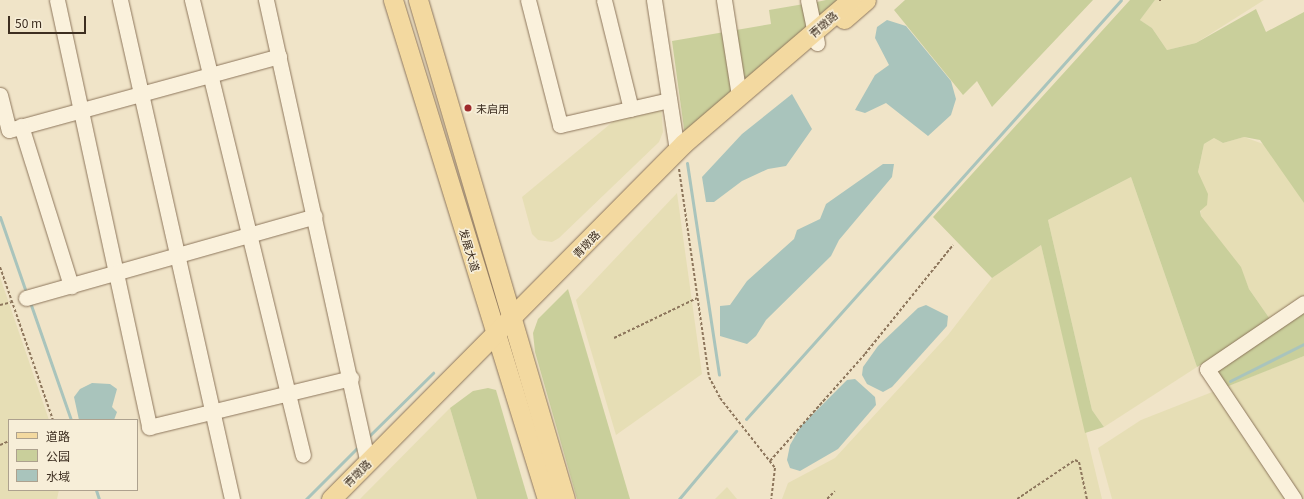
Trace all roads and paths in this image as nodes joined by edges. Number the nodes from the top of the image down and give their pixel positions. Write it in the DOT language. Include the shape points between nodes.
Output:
graph roads {
  1 [pos="57,0"];
  2 [pos="120,0"];
  3 [pos="192,0"];
  4 [pos="266,0"];
  5 [pos="393,0"];
  6 [pos="418,0"];
  7 [pos="528,0"];
  8 [pos="604,0"];
  9 [pos="654,0"];
  10 [pos="724,0"];
  11 [pos="808,0"];
  12 [pos="851,0"];
  13 [pos="866,0"];
  14 [pos="816,37"];
  15 [pos="279,56"];
  16 [pos="211,74"];
  17 [pos="141,93"];
  18 [pos="0,95"];
  19 [pos="739,96"];
  20 [pos="669,100"];
  21 [pos="631,109"];
  22 [pos="80,110"];
  23 [pos="21,126"];
  24 [pos="678,157"];
  25 [pos="315,216"];
  26 [pos="250,235"];
  27 [pos="953,245"];
  28 [pos="178,255"];
  29 [pos="0,267"];
  30 [pos="116,273"];
  31 [pos="71,286"];
  32 [pos="26,298"];
  33 [pos="697,298"];
  34 [pos="1304,303"];
  35 [pos="505,334"];
  36 [pos="614,338"];
  37 [pos="351,378"];
  38 [pos="290,393"];
  39 [pos="213,413"];
  40 [pos="53,419"];
  41 [pos="365,448"];
  42 [pos="303,455"];
  43 [pos="770,461"];
  44 [pos="835,491"];
  45 [pos="232,499"];
  46 [pos="331,499"];
  47 [pos="349,499"];
  48 [pos="547,499"];
  49 [pos="564,499"];
  50 [pos="771,499"];
  51 [pos="827,499"];
  52 [pos="1017,499"];
  53 [pos="1087,499"];
  54 [pos="1294,499"];
  1 -- 22 [label="street"];
  2 -- 17 [label="street"];
  3 -- 16 [label="street"];
  4 -- 15 [label="street"];
  5 -- 35 [label="main road, 发展大道"];
  6 -- 35 [label="main road, 发展大道"];
  7 -- 21 [label="street" via="560,125"];
  8 -- 21 [label="street"];
  9 -- 20 [label="street"];
  10 -- 19 [label="street"];
  11 -- 14 [label="street"];
  12 -- 14 [label="main road, 青墩路"];
  13 -- 14 [label="main road, 青墩路"];
  14 -- 19 [label="main road, 青墩路"];
  14 -- 24 [label="main road, 青墩路"];
  15 -- 16 [label="street"];
  15 -- 25 [label="street"];
  16 -- 17 [label="street"];
  16 -- 26 [label="street"];
  17 -- 22 [label="street"];
  17 -- 28 [label="street"];
  18 -- 23 [label="street" via="10,130"];
  19 -- 24 [label="main road, 青墩路"];
  20 -- 21 [label="street"];
  20 -- 24 [label="street"];
  22 -- 23 [label="street"];
  22 -- 30 [label="street"];
  23 -- 31 [label="street"];
  24 -- 33 [label="path"];
  24 -- 35 [label="main road, 青墩路"];
  25 -- 26 [label="street"];
  25 -- 37 [label="street"];
  26 -- 28 [label="street"];
  26 -- 38 [label="street"];
  27 -- 43 [label="path" via="865,354"];
  28 -- 30 [label="street"];
  28 -- 39 [label="street"];
  29 -- 40 [label="path"];
  30 -- 31 [label="street"];
  30 -- 39 [label="street" via="149,427"];
  31 -- 32 [label="street"];
  33 -- 36 [label="path"];
  33 -- 43 [label="path" via="709,377 720,398"];
  34 -- 54 [label="street" via="1207,369"];
  35 -- 41 [label="main road, 青墩路"];
  35 -- 47 [label="main road, 青墩路"];
  35 -- 48 [label="main road, 发展大道"];
  35 -- 49 [label="main road, 发展大道"];
  37 -- 38 [label="street"];
  37 -- 41 [label="street"];
  38 -- 39 [label="street"];
  38 -- 42 [label="street"];
  39 -- 45 [label="street"];
  41 -- 46 [label="main road, 青墩路"];
  43 -- 50 [label="path" via="775,468"];
  44 -- 51 [label="path"];
  52 -- 53 [label="path" via="1075,460 1079,462"];
}
